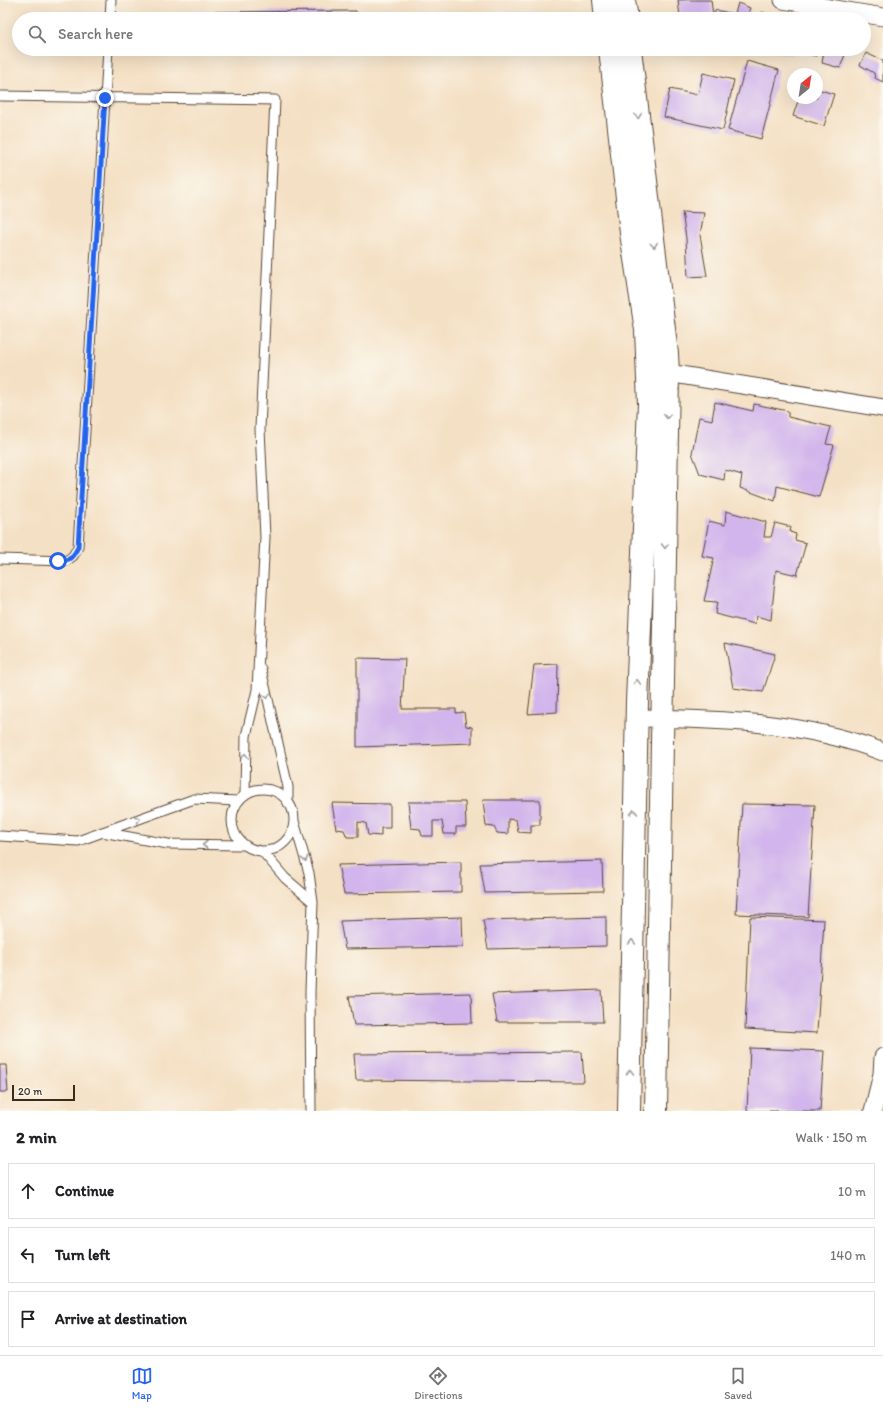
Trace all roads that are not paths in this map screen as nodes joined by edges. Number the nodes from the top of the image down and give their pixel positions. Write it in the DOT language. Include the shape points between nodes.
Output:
graph roads {
  1 [pos="111,0"];
  2 [pos="604,0"];
  3 [pos="624,0"];
  4 [pos="783,0"];
  5 [pos="110,12"];
  6 [pos="605,12"];
  7 [pos="625,12"];
  8 [pos="854,12"];
  9 [pos="871,15"];
  10 [pos="883,17"];
  11 [pos="108,56"];
  12 [pos="613,56"];
  13 [pos="629,56"];
  14 [pos="624,85"];
  15 [pos="0,96"];
  16 [pos="105,98"];
  17 [pos="661,382"];
  18 [pos="883,408"];
  19 [pos="0,560"];
  20 [pos="258,658"];
  21 [pos="636,718"];
  22 [pos="662,719"];
  23 [pos="883,752"];
  24 [pos="242,798"];
  25 [pos="288,803"];
  26 [pos="294,821"];
  27 [pos="101,832"];
  28 [pos="0,836"];
  29 [pos="244,845"];
  30 [pos="262,851"];
  31 [pos="313,902"];
  32 [pos="883,1057"];
  33 [pos="882,1074"];
  34 [pos="311,1111"];
  35 [pos="629,1111"];
  36 [pos="656,1111"];
  37 [pos="873,1111"];
  1 -- 5 [label="lane"];
  2 -- 6 [label="main road"];
  3 -- 7 [label="main road"];
  4 -- 8 [label="street"];
  9 -- 10 [label="street"];
  11 -- 16 [label="lane"];
  12 -- 14 [label="main road"];
  13 -- 14 [label="main road"];
  14 -- 17 [label="main road" via="631,234 646,330"];
  15 -- 16 [label="lane"];
  16 -- 19 [label="lane" via="78,547 73,556 66,561"];
  16 -- 20 [label="lane" via="275,100 260,429 265,537"];
  17 -- 18 [label="street"];
  21 -- 17 [label="main road, one-way" via="648,404"];
  17 -- 22 [label="main road, one-way"];
  24 -- 20 [label="lane, one-way" via="246,736 256,690"];
  20 -- 25 [label="lane, one-way" via="288,787"];
  21 -- 22 [label="street"];
  35 -- 21 [label="main road, one-way"];
  22 -- 23 [label="street" via="775,725 819,733"];
  22 -- 36 [label="main road"];
  24 -- 25 [label="lane" via="264,789 282,796"];
  27 -- 24 [label="lane, one-way" via="194,799"];
  24 -- 29 [label="lane" via="233,810 232,819 237,838"];
  25 -- 26 [label="lane"];
  26 -- 30 [label="lane" via="288,839 272,850"];
  26 -- 31 [label="lane, one-way" via="309,873"];
  27 -- 28 [label="lane" via="78,841"];
  29 -- 27 [label="lane, one-way" via="168,844"];
  29 -- 30 [label="lane"];
  30 -- 31 [label="lane" via="285,878"];
  31 -- 34 [label="lane" via="310,992"];
  32 -- 33 [label="street"];
  33 -- 37 [label="street"];
}
